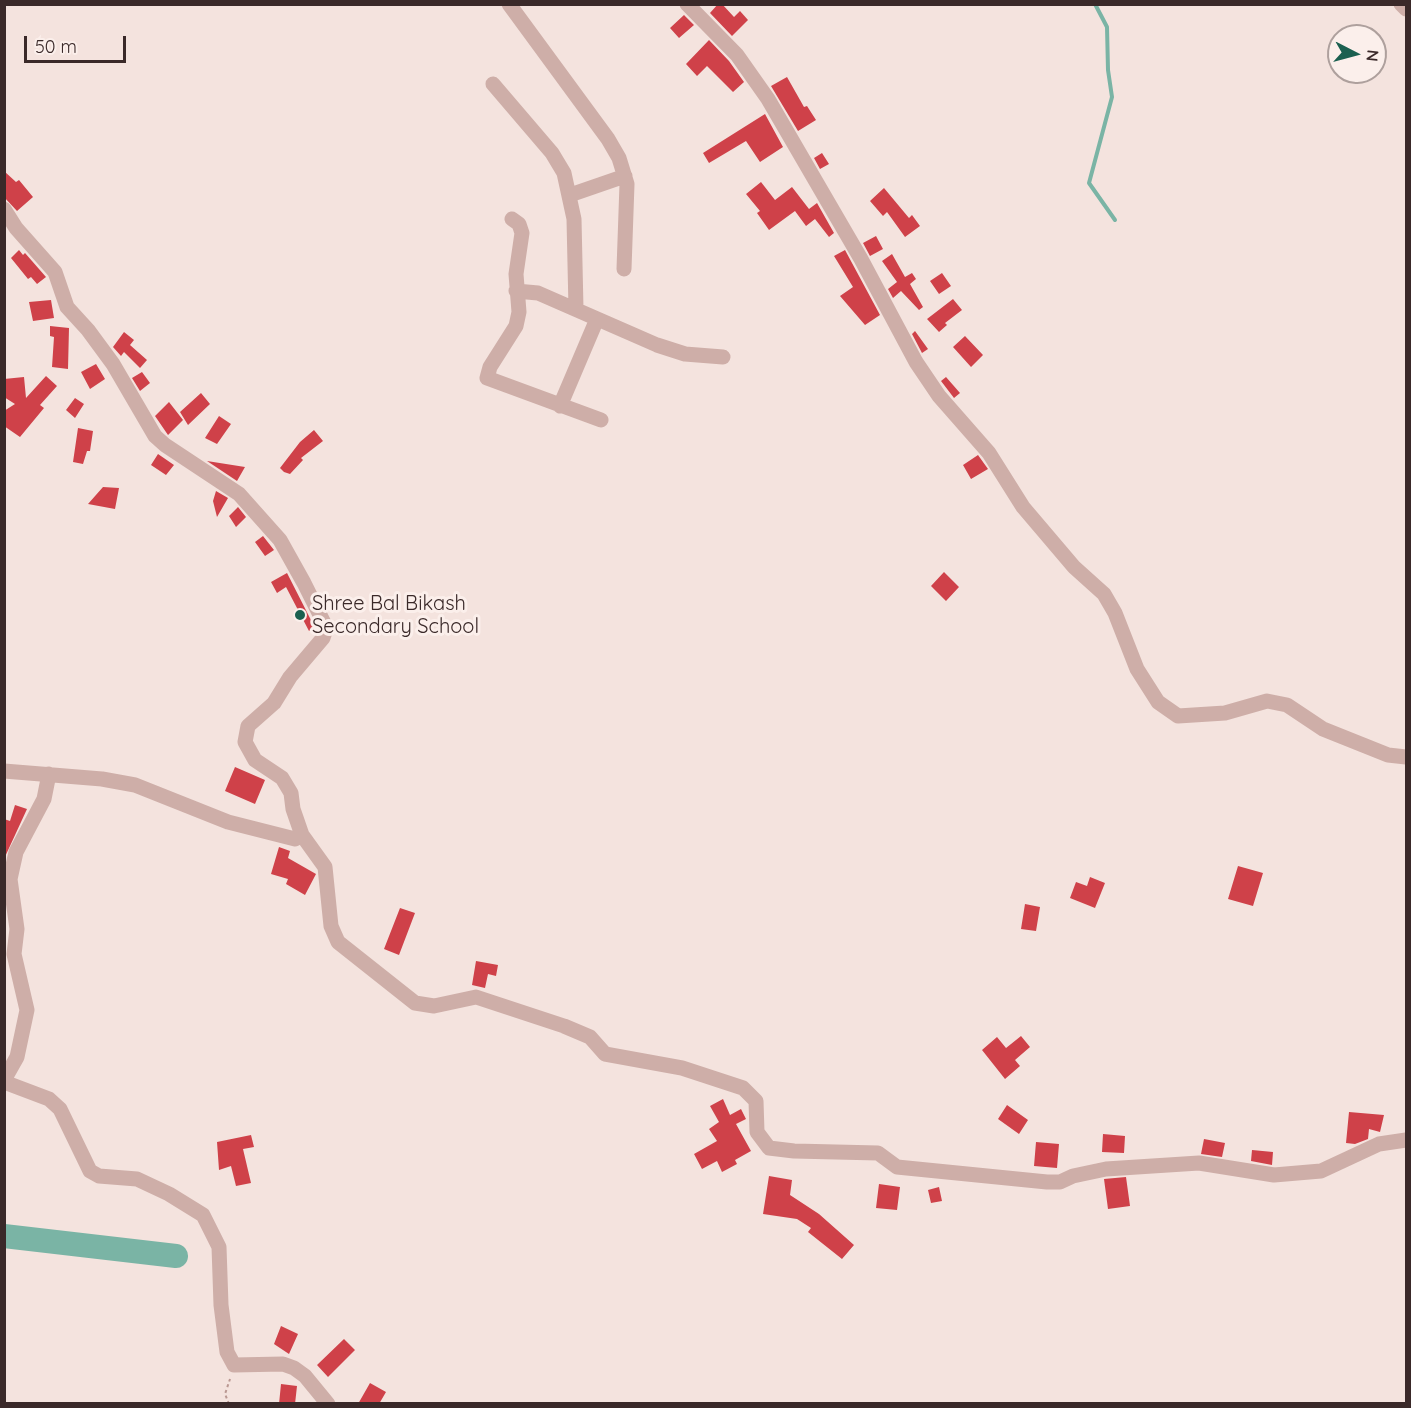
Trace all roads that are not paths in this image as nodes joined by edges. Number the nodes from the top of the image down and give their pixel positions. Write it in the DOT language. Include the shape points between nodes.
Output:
graph roads {
  1 [pos="509,4"];
  2 [pos="687,4"];
  3 [pos="1401,4"];
  4 [pos="1407,9"];
  5 [pos="493,84"];
  6 [pos="625,176"];
  7 [pos="570,195"];
  8 [pos="4,209"];
  9 [pos="512,219"];
  10 [pos="624,269"];
  11 [pos="516,291"];
  12 [pos="576,309"];
  13 [pos="597,319"];
  14 [pos="723,357"];
  15 [pos="560,406"];
  16 [pos="601,420"];
  17 [pos="1407,757"];
  18 [pos="4,771"];
  19 [pos="49,774"];
  20 [pos="302,835"];
  21 [pos="4,1081"];
  22 [pos="1407,1140"];
  23 [pos="328,1404"];
  1 -- 6 [label="street" via="608,139"];
  2 -- 17 [label="street" via="736,55 768,99 866,268 915,362 939,396 989,453 1023,507 1074,567 1104,594 1137,669 1158,702 1178,716 1225,713 1268,701 1287,705 1323,729 1388,755"];
  3 -- 4 [label="street"];
  5 -- 7 [label="street" via="552,153 564,173"];
  6 -- 7 [label="street"];
  6 -- 10 [label="street"];
  7 -- 12 [label="street"];
  8 -- 20 [label="street" via="55,272 67,307 113,364 155,436 239,494 261,516 280,540 323,621 326,629 319,647 245,734 255,760 287,786"];
  9 -- 11 [label="street" via="522,233"];
  11 -- 12 [label="street" via="538,293"];
  11 -- 15 [label="street" via="516,326 487,378"];
  12 -- 13 [label="street"];
  13 -- 14 [label="street" via="685,354"];
  13 -- 15 [label="street"];
  15 -- 16 [label="street"];
  18 -- 19 [label="street"];
  19 -- 20 [label="street" via="135,786 228,822 296,839"];
  19 -- 21 [label="street" via="44,799 16,852 10,879 16,921 14,954 27,1010 18,1057"];
  20 -- 22 [label="street" via="325,867 331,926 338,942 415,1003 434,1006 476,996 590,1037 605,1054 682,1068 743,1088 756,1101 757,1132 769,1148 878,1154 897,1167 1053,1182 1106,1169 1199,1163 1274,1175 1304,1174 1321,1171 1379,1144"];
  21 -- 23 [label="street" via="49,1099 60,1109 90,1171 99,1176 137,1179 203,1215 219,1246 221,1305 227,1352 234,1365 283,1364 294,1368"];
}
